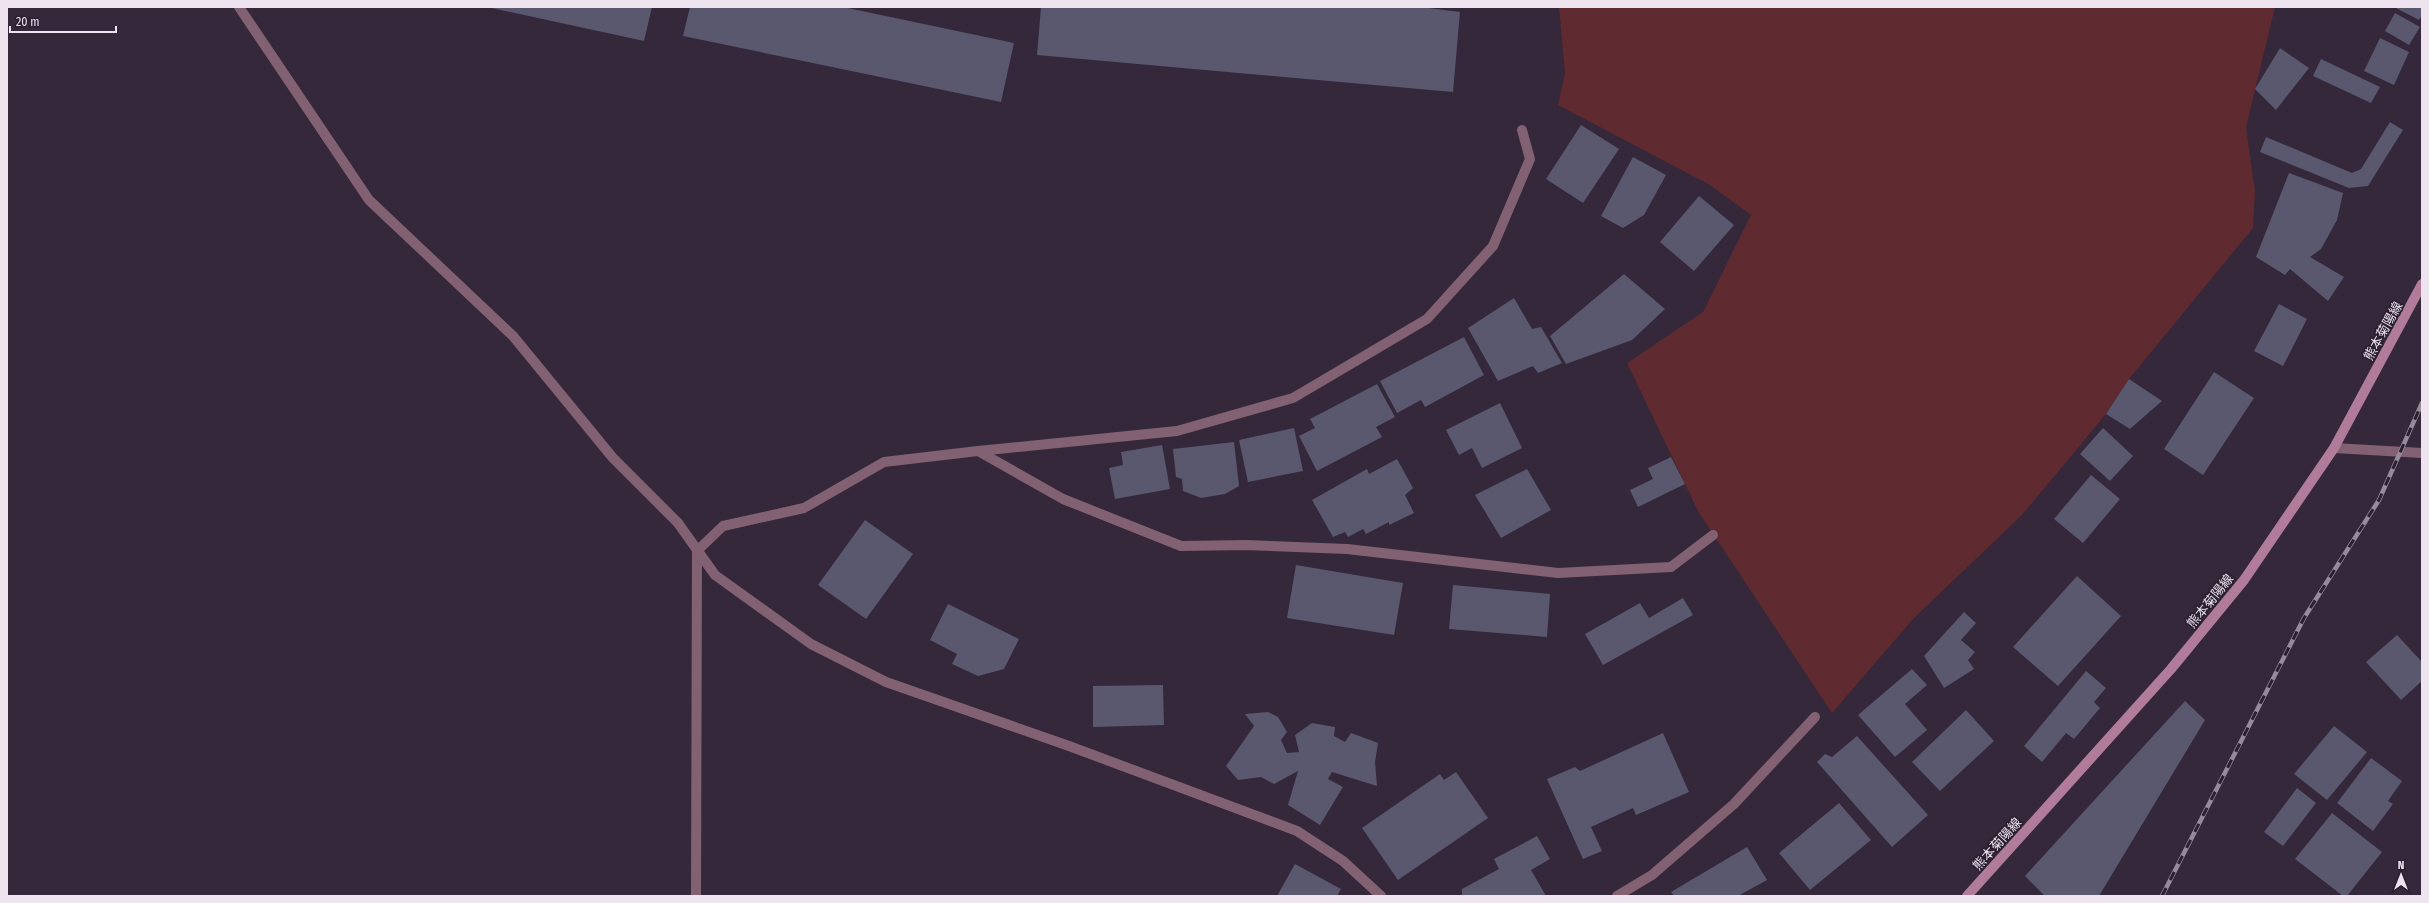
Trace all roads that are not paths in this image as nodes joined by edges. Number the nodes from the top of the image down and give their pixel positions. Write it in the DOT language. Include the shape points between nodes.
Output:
graph roads {
  1 [pos="239,7"];
  2 [pos="1522,130"];
  3 [pos="2422,284"];
  4 [pos="2334,448"];
  5 [pos="978,451"];
  6 [pos="2422,452"];
  7 [pos="1713,534"];
  8 [pos="697,551"];
  9 [pos="1815,717"];
  10 [pos="696,896"];
  11 [pos="1381,896"];
  12 [pos="1617,896"];
  13 [pos="1967,896"];
  1 -- 8 [label="street" via="369,200 513,336 613,458 678,523"];
  2 -- 5 [label="street" via="1530,159 1493,246 1427,319 1293,398 1177,431"];
  3 -- 4 [label="main road, 熊本菊陽線"];
  4 -- 6 [label="street"];
  4 -- 13 [label="main road, 熊本菊陽線" via="2244,580 2171,669"];
  5 -- 7 [label="street" via="1063,499 1181,546 1246,545 1347,549 1558,573 1671,567"];
  5 -- 8 [label="street" via="884,462 804,508 723,526"];
  8 -- 10 [label="street"];
  8 -- 11 [label="street" via="715,575 811,644 886,682 1297,831 1343,861"];
  9 -- 12 [label="street" via="1734,804 1652,875"];
}
